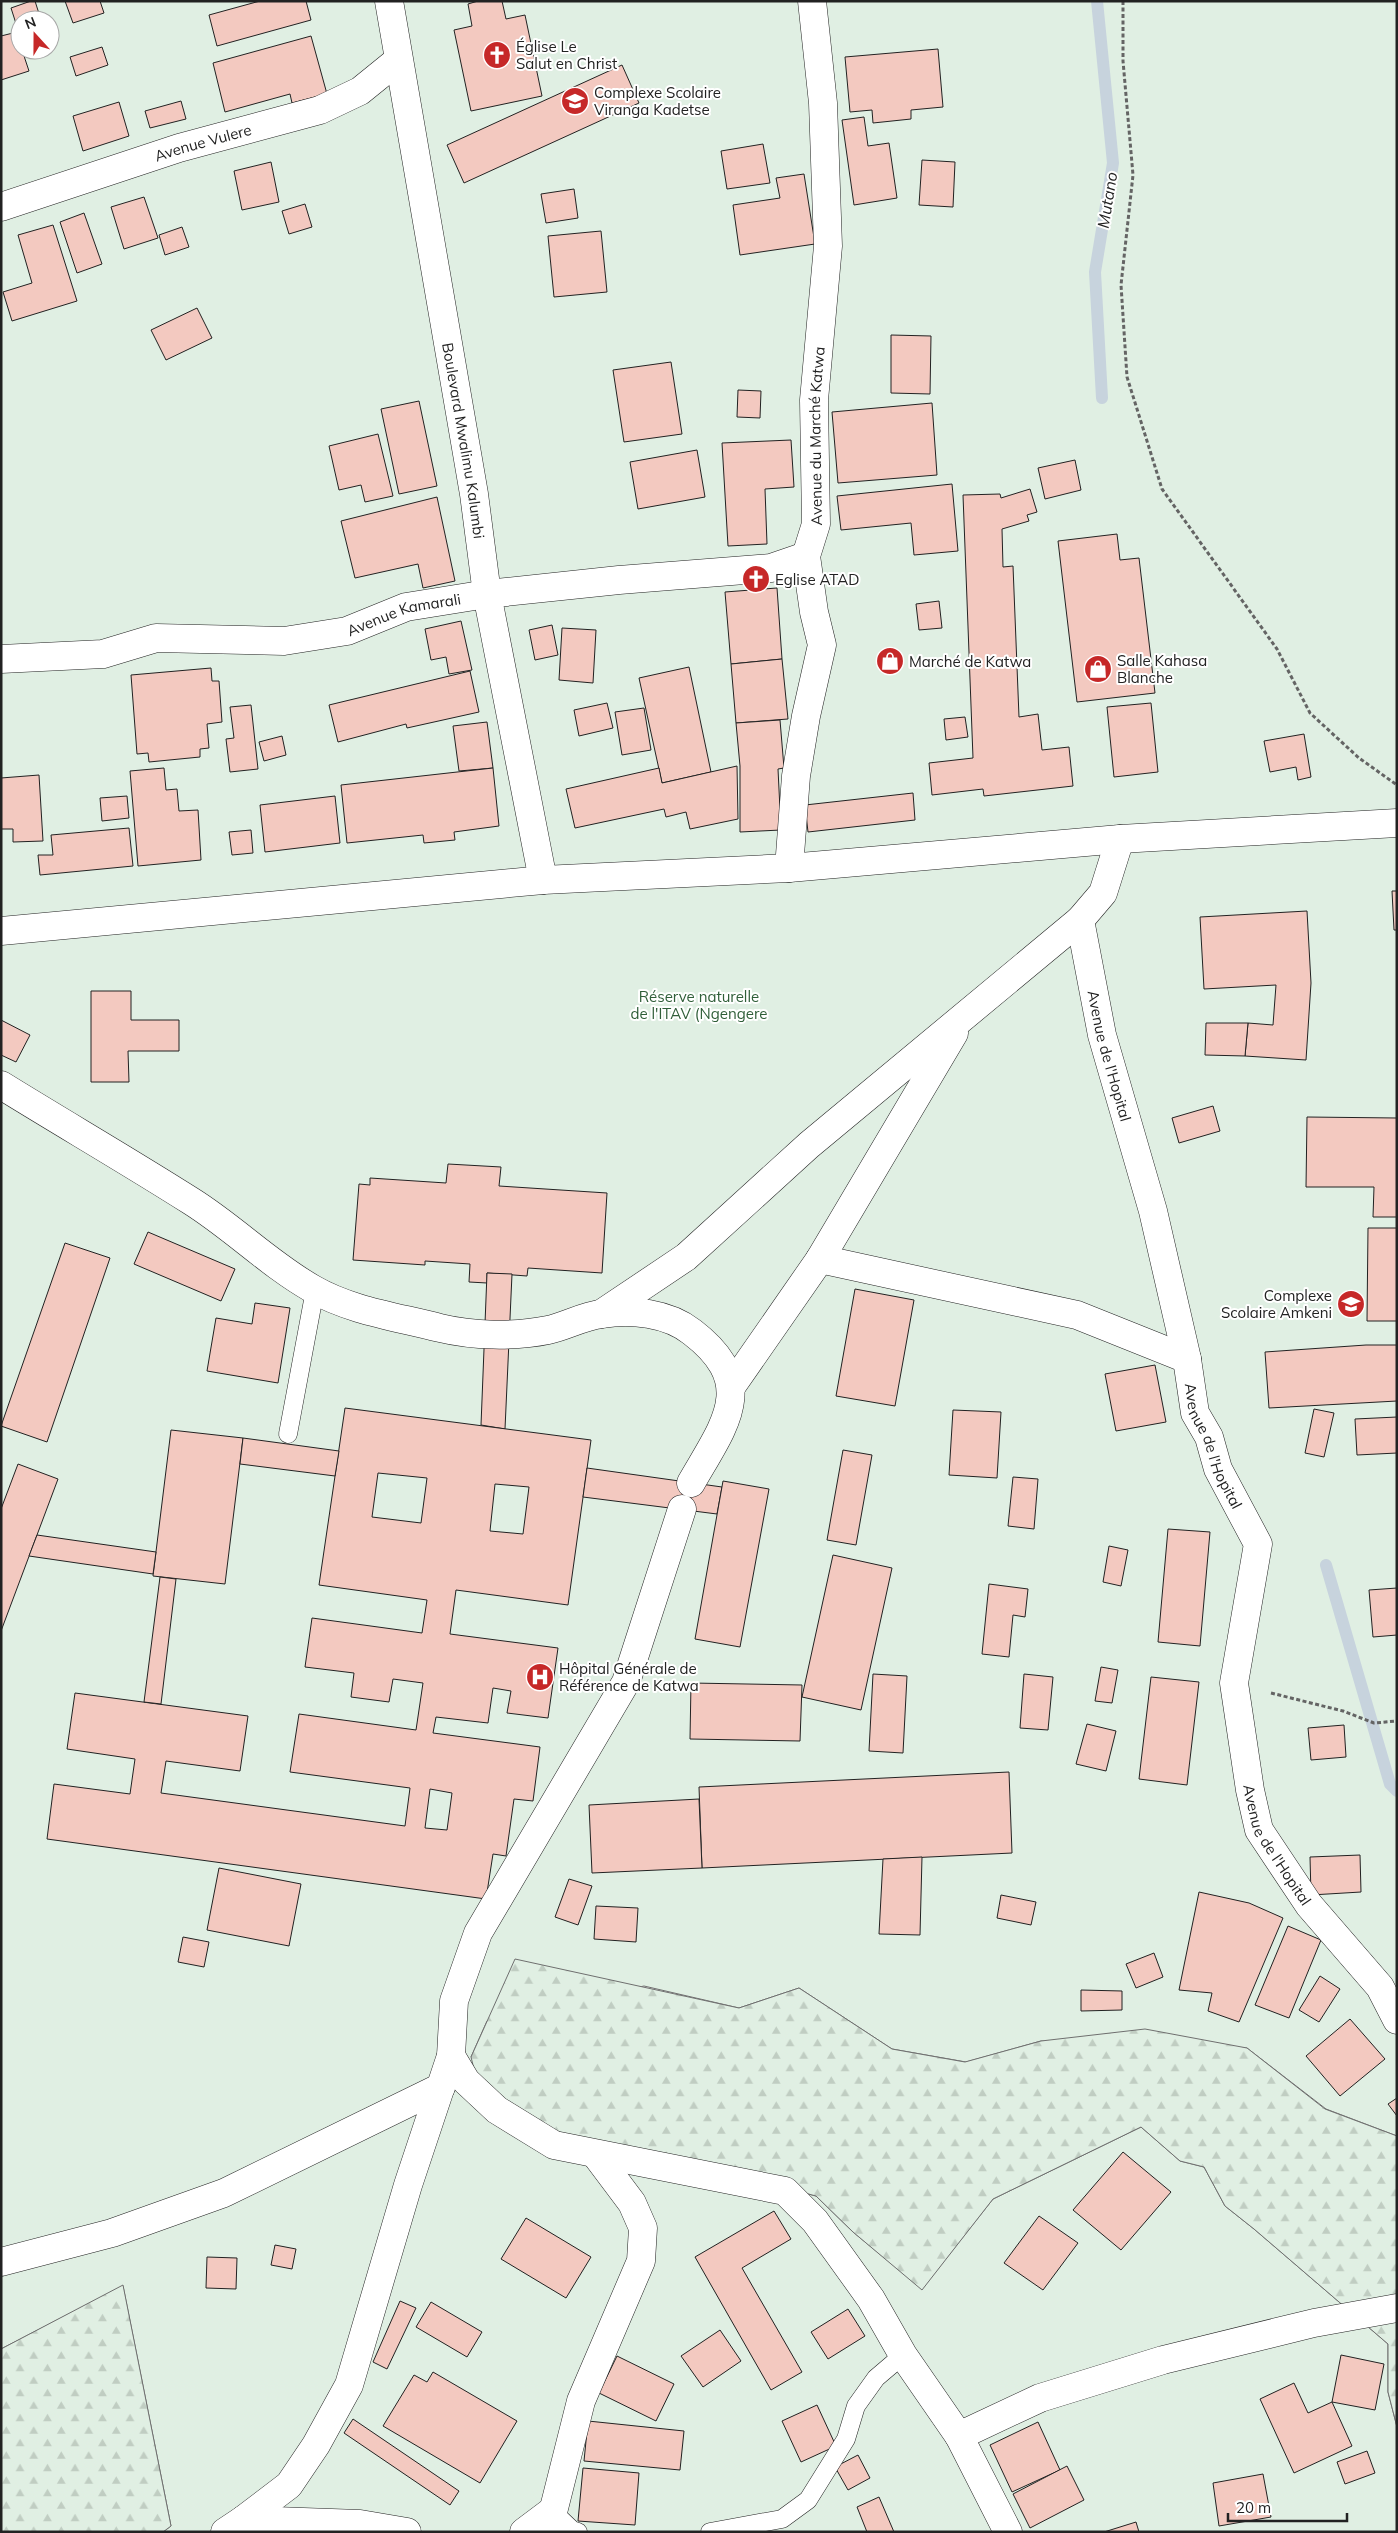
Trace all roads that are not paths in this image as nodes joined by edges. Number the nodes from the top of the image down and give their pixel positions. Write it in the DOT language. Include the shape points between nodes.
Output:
graph roads {
  1 [pos="388,1"];
  2 [pos="812,1"];
  3 [pos="397,61"];
  4 [pos="1,207"];
  5 [pos="806,556"];
  6 [pos="487,594"];
  7 [pos="1,659"];
  8 [pos="1397,822"];
  9 [pos="1120,839"];
  10 [pos="789,868"];
  11 [pos="543,880"];
  12 [pos="1080,920"];
  13 [pos="1,931"];
  14 [pos="964,1016"];
  15 [pos="1,1085"];
  16 [pos="820,1259"];
  17 [pos="315,1290"];
  18 [pos="601,1314"];
  19 [pos="1187,1359"];
  20 [pos="731,1387"];
  21 [pos="288,1434"];
  22 [pos="691,1483"];
  23 [pos="682,1509"];
  24 [pos="1397,2020"];
  25 [pos="451,2056"];
  26 [pos="441,2087"];
  27 [pos="596,2155"];
  28 [pos="1,2262"];
  29 [pos="1397,2308"];
  30 [pos="904,2355"];
  31 [pos="959,2436"];
  32 [pos="550,2521"];
  33 [pos="234,2526"];
  34 [pos="407,2532"];
  35 [pos="524,2532"];
  36 [pos="578,2532"];
  37 [pos="710,2532"];
  38 [pos="1008,2532"];
  1 -- 3 [label="street, Boulevard Mwalimu Kalumbi"];
  2 -- 5 [label="street, Avenue du Marché Katwa" via="823,103 828,246 814,400 816,524"];
  3 -- 4 [label="street, Avenue Vulere" via="360,91 320,110 179,148"];
  3 -- 6 [label="street, Boulevard Mwalimu Kalumbi" via="474,494"];
  5 -- 6 [label="street, Avenue Kamarali" via="771,568"];
  5 -- 10 [label="street, Avenue du Marché Katwa" via="822,645 796,776"];
  6 -- 7 [label="street, Avenue Kamarali" via="406,607 347,631 284,641 156,638 103,654"];
  6 -- 11 [label="street, Boulevard Mwalimu Kalumbi"];
  8 -- 9 [label="street"];
  9 -- 10 [label="street"];
  9 -- 12 [label="street" via="1103,892"];
  10 -- 11 [label="street"];
  11 -- 13 [label="street"];
  12 -- 14 [label="street"];
  12 -- 19 [label="street, Avenue de l'Hopital" via="1102,1035 1153,1212"];
  14 -- 16 [label="street"];
  14 -- 18 [label="street" via="809,1145 686,1257"];
  15 -- 17 [label="street" via="194,1202 270,1262"];
  16 -- 19 [label="street" via="1077,1315"];
  16 -- 20 [label="street"];
  17 -- 18 [label="street" via="352,1306 428,1325 498,1335 548,1330"];
  17 -- 21 [label="lane"];
  18 -- 20 [label="street" via="633,1312 660,1316 691,1330 718,1355"];
  19 -- 24 [label="street, Avenue de l'Hopital" via="1195,1413 1209,1437 1218,1469 1258,1544 1234,1683 1259,1830 1309,1905 1380,1987"];
  20 -- 22 [label="street" via="730,1408 724,1425"];
  23 -- 25 [label="street" via="626,1682 478,1933 454,2001"];
  25 -- 26 [label="street"];
  25 -- 27 [label="street" via="466,2081 497,2110 554,2145"];
  26 -- 28 [label="street" via="224,2193 112,2233"];
  26 -- 33 [label="street" via="408,2185 349,2385 316,2445 289,2485"];
  27 -- 30 [label="street" via="785,2191 842,2255"];
  27 -- 32 [label="street" via="632,2203 642,2228 641,2261 581,2401"];
  29 -- 31 [label="street" via="1314,2323 1163,2360 1040,2398"];
  30 -- 31 [label="street"];
  30 -- 37 [label="lane" via="876,2378 856,2406 846,2439 808,2500 782,2519"];
  31 -- 38 [label="street"];
  32 -- 35 [label="street"];
  32 -- 36 [label="lane"];
  33 -- 34 [label="street" via="360,2524"];
}
